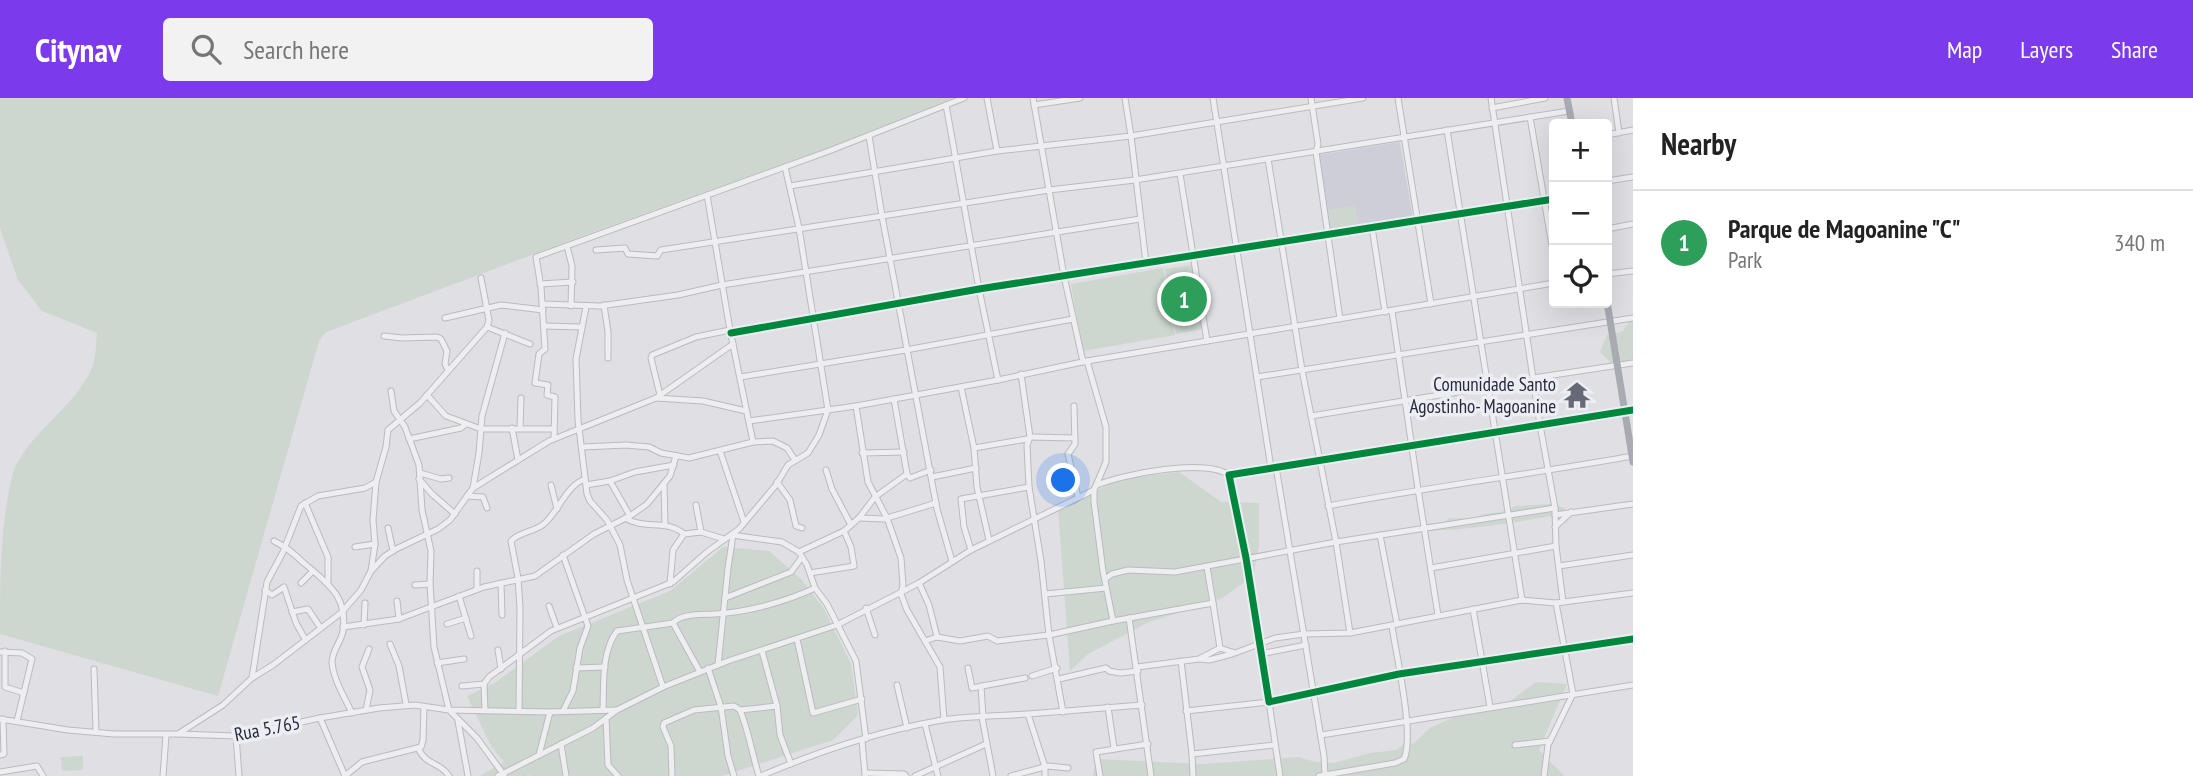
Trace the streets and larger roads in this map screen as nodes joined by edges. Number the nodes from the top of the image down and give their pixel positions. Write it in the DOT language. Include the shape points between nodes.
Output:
graph roads {
  1 [pos="964,98"];
  2 [pos="987,98"];
  3 [pos="1080,98"];
  4 [pos="1125,98"];
  5 [pos="1213,98"];
  6 [pos="1311,98"];
  7 [pos="1363,98"];
  8 [pos="1398,98"];
  9 [pos="1491,98"];
  10 [pos="1545,98"];
  11 [pos="1567,98"];
  12 [pos="1614,98"];
  13 [pos="1034,101"];
  14 [pos="946,105"];
  15 [pos="1313,106"];
  16 [pos="1492,108"];
  17 [pos="1569,111"];
  18 [pos="1530,117"];
  19 [pos="1571,119"];
  20 [pos="1217,122"];
  21 [pos="1495,122"];
  22 [pos="1447,130"];
  23 [pos="1633,130"];
  24 [pos="1619,132"];
  25 [pos="1612,134"];
  26 [pos="869,136"];
  27 [pos="1130,136"];
  28 [pos="1404,137"];
  29 [pos="1041,146"];
  30 [pos="997,151"];
  31 [pos="1316,152"];
  32 [pos="957,158"];
  33 [pos="1268,159"];
  34 [pos="785,167"];
  35 [pos="1224,167"];
  36 [pos="876,170"];
  37 [pos="1180,174"];
  38 [pos="1633,177"];
  39 [pos="1135,180"];
  40 [pos="1612,180"];
  41 [pos="790,186"];
  42 [pos="1049,190"];
  43 [pos="707,195"];
  44 [pos="1545,200"];
  45 [pos="1549,200"];
  46 [pos="964,204"];
  47 [pos="1506,206"];
  48 [pos="1462,213"];
  49 [pos="882,216"];
  50 [pos="1140,219"];
  51 [pos="1417,221"];
  52 [pos="1633,224"];
  53 [pos="1372,227"];
  54 [pos="799,228"];
  55 [pos="1612,228"];
  56 [pos="1056,232"];
  57 [pos="1326,235"];
  58 [pos="1282,241"];
  59 [pos="716,242"];
  60 [pos="1552,245"];
  61 [pos="567,246"];
  62 [pos="972,247"];
  63 [pos="1236,249"];
  64 [pos="596,250"];
  65 [pos="1193,256"];
  66 [pos="889,260"];
  67 [pos="1146,263"];
  68 [pos="1633,271"];
  69 [pos="806,273"];
  70 [pos="1612,273"];
  71 [pos="1064,276"];
  72 [pos="481,278"];
  73 [pos="573,282"];
  74 [pos="540,284"];
  75 [pos="722,285"];
  76 [pos="1549,285"];
  77 [pos="979,289"];
  78 [pos="1520,290"];
  79 [pos="1474,298"];
  80 [pos="1431,304"];
  81 [pos="604,305"];
  82 [pos="897,305"];
  83 [pos="571,306"];
  84 [pos="487,307"];
  85 [pos="542,307"];
  86 [pos="586,307"];
  87 [pos="1608,308"];
  88 [pos="1392,311"];
  89 [pos="1385,312"];
  90 [pos="445,318"];
  91 [pos="814,318"];
  92 [pos="1633,318"];
  93 [pos="1073,319"];
  94 [pos="1340,319"];
  95 [pos="1610,321"];
  96 [pos="544,326"];
  97 [pos="1295,326"];
  98 [pos="488,327"];
  99 [pos="581,327"];
  100 [pos="730,331"];
  101 [pos="505,333"];
  102 [pos="1250,333"];
  103 [pos="1527,334"];
  104 [pos="989,335"];
  105 [pos="384,336"];
  106 [pos="1207,341"];
  107 [pos="1482,341"];
  108 [pos="530,344"];
  109 [pos="733,344"];
  110 [pos="906,350"];
  111 [pos="1398,355"];
  112 [pos="608,358"];
  113 [pos="1085,361"];
  114 [pos="821,363"];
  115 [pos="1633,363"];
  116 [pos="1617,365"];
  117 [pos="448,370"];
  118 [pos="1302,370"];
  119 [pos="1021,374"];
  120 [pos="740,377"];
  121 [pos="1257,377"];
  122 [pos="1533,377"];
  123 [pos="998,380"];
  124 [pos="961,387"];
  125 [pos="1489,387"];
  126 [pos="391,391"];
  127 [pos="915,395"];
  128 [pos="427,396"];
  129 [pos="658,396"];
  130 [pos="521,398"];
  131 [pos="894,399"];
  132 [pos="1406,400"];
  133 [pos="856,406"];
  134 [pos="1074,406"];
  135 [pos="828,410"];
  136 [pos="746,411"];
  137 [pos="1629,411"];
  138 [pos="1311,416"];
  139 [pos="401,421"];
  140 [pos="749,421"];
  141 [pos="466,424"];
  142 [pos="1540,425"];
  143 [pos="512,428"];
  144 [pos="520,428"];
  145 [pos="481,429"];
  146 [pos="553,429"];
  147 [pos="579,429"];
  148 [pos="1494,432"];
  149 [pos="1029,438"];
  150 [pos="1075,438"];
  151 [pos="409,439"];
  152 [pos="554,439"];
  153 [pos="753,442"];
  154 [pos="1411,445"];
  155 [pos="583,447"];
  156 [pos="974,448"];
  157 [pos="720,451"];
  158 [pos="904,452"];
  159 [pos="862,453"];
  160 [pos="676,456"];
  161 [pos="1633,456"];
  162 [pos="517,460"];
  163 [pos="795,460"];
  164 [pos="1320,460"];
  165 [pos="1633,462"];
  166 [pos="674,464"];
  167 [pos="1274,467"];
  168 [pos="976,468"];
  169 [pos="826,470"];
  170 [pos="1549,471"];
  171 [pos="932,473"];
  172 [pos="907,474"];
  173 [pos="1229,475"];
  174 [pos="420,476"];
  175 [pos="449,478"];
  176 [pos="1501,478"];
  177 [pos="610,481"];
  178 [pos="376,482"];
  179 [pos="586,482"];
  180 [pos="777,482"];
  181 [pos="664,483"];
  182 [pos="551,485"];
  183 [pos="1028,487"];
  184 [pos="1096,487"];
  185 [pos="473,488"];
  186 [pos="1418,489"];
  187 [pos="979,495"];
  188 [pos="467,496"];
  189 [pos="875,497"];
  190 [pos="1078,498"];
  191 [pos="305,503"];
  192 [pos="936,503"];
  193 [pos="1633,504"];
  194 [pos="696,505"];
  195 [pos="1328,506"];
  196 [pos="487,508"];
  197 [pos="1555,508"];
  198 [pos="557,509"];
  199 [pos="1571,512"];
  200 [pos="455,514"];
  201 [pos="1508,515"];
  202 [pos="1555,515"];
  203 [pos="627,517"];
  204 [pos="859,518"];
  205 [pos="887,518"];
  206 [pos="1034,520"];
  207 [pos="744,522"];
  208 [pos="610,525"];
  209 [pos="665,525"];
  210 [pos="851,525"];
  211 [pos="1555,527"];
  212 [pos="388,528"];
  213 [pos="802,528"];
  214 [pos="1425,528"];
  215 [pos="844,531"];
  216 [pos="701,532"];
  217 [pos="684,534"];
  218 [pos="429,535"];
  219 [pos="733,535"];
  220 [pos="1380,535"];
  221 [pos="724,539"];
  222 [pos="989,540"];
  223 [pos="274,541"];
  224 [pos="1336,542"];
  225 [pos="375,544"];
  226 [pos="286,546"];
  227 [pos="1556,546"];
  228 [pos="355,547"];
  229 [pos="971,550"];
  230 [pos="1290,550"];
  231 [pos="393,551"];
  232 [pos="1514,553"];
  233 [pos="801,554"];
  234 [pos="563,555"];
  235 [pos="1633,555"];
  236 [pos="1247,558"];
  237 [pos="952,561"];
  238 [pos="1559,566"];
  239 [pos="1208,567"];
  240 [pos="1431,568"];
  241 [pos="313,571"];
  242 [pos="371,571"];
  243 [pos="477,571"];
  244 [pos="1103,571"];
  245 [pos="810,573"];
  246 [pos="1112,573"];
  247 [pos="518,578"];
  248 [pos="1105,579"];
  249 [pos="328,582"];
  250 [pos="300,583"];
  251 [pos="501,583"];
  252 [pos="919,583"];
  253 [pos="430,584"];
  254 [pos="670,584"];
  255 [pos="415,585"];
  256 [pos="1106,588"];
  257 [pos="477,589"];
  258 [pos="815,589"];
  259 [pos="265,590"];
  260 [pos="1633,593"];
  261 [pos="901,594"];
  262 [pos="1045,594"];
  263 [pos="459,596"];
  264 [pos="634,597"];
  265 [pos="725,598"];
  266 [pos="1522,600"];
  267 [pos="397,601"];
  268 [pos="1560,602"];
  269 [pos="365,603"];
  270 [pos="1213,603"];
  271 [pos="549,606"];
  272 [pos="431,607"];
  273 [pos="866,608"];
  274 [pos="1473,609"];
  275 [pos="292,612"];
  276 [pos="342,612"];
  277 [pos="725,613"];
  278 [pos="502,615"];
  279 [pos="1438,615"];
  280 [pos="466,618"];
  281 [pos="586,618"];
  282 [pos="1129,618"];
  283 [pos="398,619"];
  284 [pos="1113,621"];
  285 [pos="673,623"];
  286 [pos="447,624"];
  287 [pos="364,625"];
  288 [pos="837,625"];
  289 [pos="1394,625"];
  290 [pos="643,626"];
  291 [pos="320,627"];
  292 [pos="343,627"];
  293 [pos="556,628"];
  294 [pos="1350,633"];
  295 [pos="1304,634"];
  296 [pos="875,635"];
  297 [pos="1049,635"];
  298 [pos="471,636"];
  299 [pos="937,637"];
  300 [pos="305,639"];
  301 [pos="797,639"];
  302 [pos="1633,639"];
  303 [pos="925,641"];
  304 [pos="1258,643"];
  305 [pos="390,645"];
  306 [pos="1306,645"];
  307 [pos="1220,648"];
  308 [pos="369,649"];
  309 [pos="1565,649"];
  310 [pos="498,650"];
  311 [pos="762,651"];
  312 [pos="2,652"];
  313 [pos="1234,653"];
  314 [pos="1260,654"];
  315 [pos="520,655"];
  316 [pos="464,659"];
  317 [pos="1199,659"];
  318 [pos="1181,661"];
  319 [pos="1483,662"];
  320 [pos="437,663"];
  321 [pos="718,665"];
  322 [pos="605,667"];
  323 [pos="501,668"];
  324 [pos="576,668"];
  325 [pos="708,668"];
  326 [pos="968,668"];
  327 [pos="1057,668"];
  328 [pos="94,669"];
  329 [pos="1138,669"];
  330 [pos="700,672"];
  331 [pos="1399,674"];
  332 [pos="1032,676"];
  333 [pos="251,678"];
  334 [pos="1025,678"];
  335 [pos="1059,678"];
  336 [pos="484,684"];
  337 [pos="897,685"];
  338 [pos="1633,685"];
  339 [pos="462,686"];
  340 [pos="981,686"];
  341 [pos="663,687"];
  342 [pos="1313,691"];
  343 [pos="24,693"];
  344 [pos="1573,694"];
  345 [pos="862,699"];
  346 [pos="1269,702"];
  347 [pos="406,704"];
  348 [pos="1142,705"];
  349 [pos="777,706"];
  350 [pos="424,707"];
  351 [pos="721,707"];
  352 [pos="1108,707"];
  353 [pos="1490,707"];
  354 [pos="366,710"];
  355 [pos="449,710"];
  356 [pos="603,710"];
  357 [pos="617,710"];
  358 [pos="740,710"];
  359 [pos="485,711"];
  360 [pos="519,711"];
  361 [pos="1186,711"];
  362 [pos="550,712"];
  363 [pos="563,712"];
  364 [pos="1063,712"];
  365 [pos="352,713"];
  366 [pos="1028,714"];
  367 [pos="982,717"];
  368 [pos="320,718"];
  369 [pos="606,718"];
  370 [pos="2,719"];
  371 [pos="944,720"];
  372 [pos="1407,720"];
  373 [pos="17,721"];
  374 [pos="458,721"];
  375 [pos="925,724"];
  376 [pos="907,728"];
  377 [pos="96,733"];
  378 [pos="177,734"];
  379 [pos="166,735"];
  380 [pos="1321,735"];
  381 [pos="236,736"];
  382 [pos="864,739"];
  383 [pos="1550,741"];
  384 [pos="561,744"];
  385 [pos="986,744"];
  386 [pos="1148,744"];
  387 [pos="1275,745"];
  388 [pos="1515,745"];
  389 [pos="418,748"];
  390 [pos="1114,748"];
  391 [pos="1192,754"];
  392 [pos="0,755"];
  393 [pos="539,755"];
  394 [pos="791,764"];
  395 [pos="936,766"];
  396 [pos="1045,766"];
  397 [pos="1068,768"];
  398 [pos="0,772"];
  399 [pos="865,774"];
  400 [pos="502,775"];
  401 [pos="1323,775"];
  402 [pos="43,776"];
  403 [pos="163,776"];
  404 [pos="239,776"];
  405 [pos="345,776"];
  406 [pos="449,776"];
  407 [pos="468,776"];
  408 [pos="566,776"];
  409 [pos="618,776"];
  410 [pos="672,776"];
  411 [pos="734,776"];
  412 [pos="760,776"];
  413 [pos="906,776"];
  414 [pos="915,776"];
  415 [pos="938,776"];
  416 [pos="993,776"];
  417 [pos="1011,776"];
  418 [pos="1045,776"];
  419 [pos="1100,776"];
  420 [pos="1152,776"];
  421 [pos="1193,776"];
  422 [pos="1280,776"];
  423 [pos="1544,776"];
  1 -- 14 [label="street"];
  2 -- 30 [label="street"];
  3 -- 13 [label="street"];
  4 -- 27 [label="street"];
  5 -- 20 [label="street"];
  6 -- 15 [label="street"];
  7 -- 15 [label="street"];
  8 -- 28 [label="street"];
  9 -- 16 [label="street"];
  10 -- 16 [label="street"];
  11 -- 17 [label="street"];
  12 -- 24 [label="street"];
  13 -- 29 [label="street"];
  14 -- 26 [label="street"];
  14 -- 32 [label="street"];
  15 -- 20 [label="street"];
  15 -- 31 [label="street"];
  16 -- 21 [label="street"];
  17 -- 18 [label="street"];
  17 -- 19 [label="street"];
  18 -- 21 [label="street"];
  18 -- 44 [label="street"];
  20 -- 27 [label="street"];
  20 -- 35 [label="street"];
  21 -- 22 [label="street"];
  21 -- 47 [label="street"];
  22 -- 28 [label="street"];
  22 -- 48 [label="street"];
  23 -- 24 [label="street"];
  24 -- 25 [label="street"];
  26 -- 34 [label="street"];
  26 -- 36 [label="street"];
  27 -- 29 [label="street"];
  27 -- 39 [label="street"];
  28 -- 31 [label="street"];
  28 -- 51 [label="street"];
  29 -- 30 [label="street"];
  29 -- 42 [label="street"];
  30 -- 32 [label="street"];
  31 -- 33 [label="street"];
  31 -- 57 [label="street"];
  32 -- 36 [label="street"];
  32 -- 46 [label="street"];
  33 -- 35 [label="street"];
  33 -- 58 [label="street"];
  34 -- 41 [label="street"];
  34 -- 43 [label="street"];
  35 -- 37 [label="street"];
  35 -- 63 [label="street"];
  36 -- 41 [label="street"];
  36 -- 49 [label="street"];
  37 -- 39 [label="street"];
  37 -- 65 [label="street"];
  38 -- 40 [label="street"];
  39 -- 42 [label="street"];
  39 -- 50 [label="street"];
  41 -- 54 [label="street"];
  42 -- 46 [label="street"];
  42 -- 56 [label="street"];
  43 -- 59 [label="street"];
  43 -- 61 [label="street"];
  44 -- 45 [label="street"];
  44 -- 47 [label="street"];
  44 -- 60 [label="street"];
  46 -- 49 [label="street"];
  46 -- 62 [label="street"];
  47 -- 48 [label="street"];
  47 -- 78 [label="street"];
  48 -- 51 [label="street"];
  48 -- 79 [label="street"];
  49 -- 54 [label="street"];
  49 -- 66 [label="street"];
  50 -- 56 [label="street"];
  50 -- 67 [label="street"];
  51 -- 53 [label="street"];
  51 -- 80 [label="street"];
  52 -- 55 [label="street"];
  53 -- 57 [label="street"];
  53 -- 89 [label="street"];
  54 -- 59 [label="street"];
  54 -- 69 [label="street"];
  56 -- 62 [label="street"];
  56 -- 71 [label="street"];
  57 -- 58 [label="street"];
  57 -- 94 [label="street"];
  58 -- 63 [label="street"];
  58 -- 97 [label="street"];
  59 -- 64 [label="street" via="661,250 657,256 628,254 625,248"];
  59 -- 75 [label="street"];
  61 -- 73 [label="street"];
  61 -- 74 [label="street" via="536,257"];
  62 -- 66 [label="street"];
  62 -- 77 [label="street"];
  63 -- 65 [label="street"];
  63 -- 102 [label="street"];
  65 -- 67 [label="street"];
  65 -- 106 [label="street"];
  66 -- 69 [label="street"];
  66 -- 82 [label="street"];
  67 -- 71 [label="street"];
  68 -- 70 [label="street"];
  69 -- 75 [label="street"];
  69 -- 91 [label="street"];
  71 -- 77 [label="street"];
  71 -- 93 [label="street"];
  72 -- 84 [label="street"];
  73 -- 74 [label="street"];
  73 -- 83 [label="street"];
  74 -- 85 [label="street"];
  75 -- 81 [label="street"];
  75 -- 100 [label="street"];
  76 -- 78 [label="street"];
  77 -- 82 [label="street"];
  77 -- 104 [label="street"];
  78 -- 79 [label="street"];
  78 -- 103 [label="street"];
  79 -- 80 [label="street"];
  79 -- 107 [label="street"];
  80 -- 88 [label="street"];
  81 -- 86 [label="street"];
  81 -- 112 [label="street"];
  82 -- 91 [label="street"];
  82 -- 110 [label="street"];
  83 -- 85 [label="street"];
  83 -- 86 [label="street"];
  84 -- 85 [label="street"];
  84 -- 90 [label="street"];
  84 -- 98 [label="street"];
  85 -- 96 [label="street"];
  86 -- 99 [label="street"];
  87 -- 95 [label="street"];
  88 -- 89 [label="street"];
  88 -- 111 [label="street"];
  89 -- 94 [label="street"];
  91 -- 100 [label="street"];
  91 -- 114 [label="street"];
  92 -- 95 [label="street"];
  93 -- 104 [label="street"];
  93 -- 113 [label="street"];
  94 -- 97 [label="street"];
  95 -- 103 [label="street"];
  95 -- 116 [label="street"];
  96 -- 99 [label="street"];
  96 -- 146 [label="street" via="545,349 539,354 535,383 548,384 547,395 555,397"];
  97 -- 102 [label="street"];
  97 -- 118 [label="street"];
  98 -- 101 [label="street"];
  98 -- 117 [label="street"];
  99 -- 147 [label="street" via="576,359"];
  100 -- 109 [label="street"];
  100 -- 129 [label="street" via="696,337 652,355"];
  101 -- 108 [label="street"];
  101 -- 145 [label="street"];
  102 -- 106 [label="street"];
  102 -- 121 [label="street"];
  103 -- 107 [label="street"];
  103 -- 122 [label="street"];
  104 -- 110 [label="street"];
  104 -- 123 [label="street"];
  105 -- 117 [label="street" via="441,339"];
  106 -- 113 [label="street"];
  107 -- 111 [label="street"];
  107 -- 125 [label="street"];
  109 -- 120 [label="street"];
  109 -- 129 [label="street"];
  110 -- 114 [label="street"];
  110 -- 127 [label="street"];
  111 -- 118 [label="street"];
  111 -- 132 [label="street"];
  113 -- 119 [label="street"];
  113 -- 184 [label="street" via="1106,427 1106,462"];
  114 -- 120 [label="street"];
  114 -- 135 [label="street"];
  115 -- 116 [label="street"];
  116 -- 122 [label="street"];
  116 -- 137 [label="street"];
  117 -- 128 [label="street"];
  118 -- 121 [label="street"];
  118 -- 138 [label="street"];
  119 -- 123 [label="street"];
  119 -- 149 [label="street"];
  120 -- 136 [label="street"];
  121 -- 167 [label="street"];
  122 -- 142 [label="street"];
  123 -- 124 [label="street"];
  124 -- 127 [label="street"];
  124 -- 156 [label="street"];
  125 -- 132 [label="street"];
  125 -- 148 [label="street"];
  126 -- 139 [label="street"];
  127 -- 131 [label="street"];
  127 -- 171 [label="street"];
  128 -- 139 [label="street"];
  128 -- 141 [label="street" via="446,416"];
  129 -- 136 [label="street"];
  129 -- 147 [label="street"];
  130 -- 144 [label="street"];
  131 -- 133 [label="street"];
  131 -- 158 [label="street"];
  132 -- 138 [label="street"];
  132 -- 154 [label="street"];
  133 -- 135 [label="street"];
  133 -- 159 [label="street"];
  134 -- 150 [label="street"];
  135 -- 140 [label="street"];
  135 -- 163 [label="street" via="812,449"];
  136 -- 140 [label="street"];
  137 -- 142 [label="street"];
  137 -- 161 [label="street"];
  138 -- 164 [label="street"];
  139 -- 151 [label="street"];
  139 -- 178 [label="street" via="388,430"];
  140 -- 153 [label="street"];
  141 -- 145 [label="street"];
  141 -- 151 [label="street"];
  142 -- 148 [label="street"];
  142 -- 170 [label="street"];
  143 -- 144 [label="street"];
  143 -- 145 [label="street"];
  143 -- 162 [label="street"];
  144 -- 146 [label="street"];
  145 -- 185 [label="street"];
  146 -- 152 [label="street"];
  147 -- 152 [label="street"];
  147 -- 155 [label="street"];
  148 -- 154 [label="street"];
  148 -- 176 [label="street"];
  149 -- 150 [label="street"];
  149 -- 156 [label="street"];
  149 -- 183 [label="street"];
  150 -- 190 [label="street" via="1068,454"];
  151 -- 174 [label="street"];
  152 -- 162 [label="street"];
  153 -- 157 [label="street"];
  153 -- 163 [label="street" via="773,441 787,448"];
  154 -- 164 [label="street"];
  154 -- 186 [label="street"];
  155 -- 160 [label="street" via="649,447"];
  155 -- 179 [label="street"];
  156 -- 168 [label="street"];
  157 -- 160 [label="street"];
  157 -- 207 [label="street"];
  158 -- 159 [label="street"];
  158 -- 172 [label="street"];
  159 -- 189 [label="street"];
  160 -- 166 [label="street"];
  161 -- 165 [label="street"];
  161 -- 170 [label="street"];
  162 -- 185 [label="street"];
  163 -- 180 [label="street"];
  164 -- 167 [label="street"];
  164 -- 195 [label="street"];
  166 -- 177 [label="street"];
  166 -- 181 [label="street"];
  167 -- 173 [label="street"];
  167 -- 230 [label="street"];
  168 -- 171 [label="street"];
  168 -- 187 [label="street"];
  169 -- 210 [label="street"];
  170 -- 176 [label="street"];
  170 -- 197 [label="street"];
  171 -- 172 [label="street" via="910,478"];
  171 -- 192 [label="street"];
  172 -- 189 [label="street"];
  173 -- 184 [label="street" via="1220,470 1162,469 1118,477"];
  173 -- 236 [label="street"];
  174 -- 175 [label="street"];
  174 -- 200 [label="street"];
  174 -- 218 [label="street"];
  176 -- 186 [label="street"];
  176 -- 201 [label="street"];
  177 -- 179 [label="street"];
  177 -- 203 [label="street"];
  178 -- 191 [label="street"];
  178 -- 225 [label="street"];
  179 -- 198 [label="street" via="574,485"];
  179 -- 208 [label="street" via="590,501"];
  180 -- 207 [label="street"];
  180 -- 213 [label="street" via="790,500 796,526"];
  181 -- 203 [label="street" via="647,504"];
  181 -- 209 [label="street"];
  182 -- 198 [label="street"];
  183 -- 187 [label="street"];
  183 -- 206 [label="street"];
  184 -- 190 [label="street"];
  184 -- 244 [label="street"];
  185 -- 188 [label="street"];
  186 -- 195 [label="street"];
  186 -- 214 [label="street"];
  187 -- 222 [label="street"];
  187 -- 229 [label="street" via="961,500"];
  188 -- 196 [label="street" via="483,497"];
  188 -- 200 [label="street"];
  189 -- 204 [label="street"];
  189 -- 205 [label="street"];
  190 -- 206 [label="street"];
  191 -- 226 [label="street"];
  191 -- 249 [label="street" via="328,557"];
  192 -- 205 [label="street"];
  192 -- 237 [label="street"];
  193 -- 199 [label="street"];
  194 -- 216 [label="street"];
  195 -- 224 [label="street"];
  197 -- 201 [label="street"];
  197 -- 202 [label="street"];
  198 -- 247 [label="street" via="545,524 511,541"];
  199 -- 202 [label="street"];
  199 -- 211 [label="street"];
  200 -- 218 [label="street"];
  201 -- 214 [label="street"];
  201 -- 232 [label="street"];
  202 -- 211 [label="street"];
  203 -- 208 [label="street"];
  203 -- 209 [label="street" via="637,524"];
  204 -- 205 [label="street"];
  204 -- 210 [label="street"];
  205 -- 261 [label="street" via="902,565"];
  206 -- 222 [label="street"];
  206 -- 262 [label="street"];
  207 -- 219 [label="street"];
  208 -- 234 [label="street"];
  208 -- 264 [label="street"];
  209 -- 217 [label="street"];
  210 -- 215 [label="street"];
  211 -- 227 [label="street"];
  212 -- 231 [label="street"];
  214 -- 220 [label="street"];
  214 -- 240 [label="street"];
  215 -- 233 [label="street"];
  215 -- 245 [label="street" via="854,566"];
  216 -- 217 [label="street"];
  216 -- 221 [label="street"];
  217 -- 254 [label="street" via="673,550"];
  218 -- 231 [label="street"];
  218 -- 253 [label="street"];
  219 -- 221 [label="street"];
  219 -- 233 [label="street" via="782,542"];
  219 -- 265 [label="street"];
  220 -- 224 [label="street"];
  220 -- 289 [label="street"];
  221 -- 254 [label="street"];
  222 -- 229 [label="street"];
  223 -- 226 [label="street"];
  224 -- 230 [label="street"];
  224 -- 294 [label="street"];
  225 -- 228 [label="street"];
  225 -- 242 [label="street"];
  226 -- 241 [label="street"];
  226 -- 259 [label="street"];
  227 -- 232 [label="street"];
  227 -- 238 [label="street"];
  229 -- 237 [label="street"];
  230 -- 236 [label="street"];
  230 -- 295 [label="street"];
  231 -- 242 [label="street"];
  232 -- 240 [label="street"];
  232 -- 266 [label="street"];
  233 -- 245 [label="street"];
  233 -- 265 [label="street" via="792,572"];
  234 -- 247 [label="street" via="537,575"];
  234 -- 281 [label="street"];
  235 -- 238 [label="street"];
  236 -- 239 [label="street"];
  236 -- 304 [label="street"];
  237 -- 252 [label="street"];
  238 -- 268 [label="street"];
  239 -- 246 [label="street"];
  239 -- 270 [label="street"];
  240 -- 279 [label="street"];
  241 -- 249 [label="street"];
  241 -- 250 [label="street"];
  242 -- 276 [label="street"];
  243 -- 257 [label="street"];
  244 -- 246 [label="street"];
  244 -- 248 [label="street"];
  245 -- 258 [label="street"];
  246 -- 248 [label="street"];
  247 -- 251 [label="street"];
  247 -- 315 [label="street"];
  248 -- 256 [label="street"];
  249 -- 276 [label="street"];
  251 -- 257 [label="street"];
  251 -- 278 [label="street"];
  252 -- 261 [label="street"];
  252 -- 299 [label="street"];
  253 -- 255 [label="street"];
  253 -- 272 [label="street"];
  254 -- 264 [label="street"];
  256 -- 262 [label="street"];
  256 -- 284 [label="street"];
  257 -- 263 [label="street"];
  258 -- 277 [label="street"];
  258 -- 288 [label="street"];
  259 -- 275 [label="street" via="272,596 284,587"];
  259 -- 333 [label="street"];
  260 -- 268 [label="street"];
  261 -- 273 [label="street"];
  261 -- 303 [label="street"];
  262 -- 297 [label="street"];
  263 -- 272 [label="street"];
  263 -- 280 [label="street"];
  264 -- 281 [label="street"];
  264 -- 290 [label="street"];
  265 -- 277 [label="street"];
  266 -- 268 [label="street"];
  266 -- 274 [label="street"];
  267 -- 283 [label="street"];
  268 -- 309 [label="street"];
  269 -- 287 [label="street"];
  270 -- 282 [label="street"];
  270 -- 307 [label="street"];
  271 -- 293 [label="street"];
  272 -- 283 [label="street"];
  272 -- 320 [label="street"];
  273 -- 288 [label="street"];
  273 -- 296 [label="street"];
  274 -- 279 [label="street"];
  274 -- 319 [label="street"];
  275 -- 291 [label="street" via="308,609"];
  275 -- 300 [label="street"];
  276 -- 291 [label="street"];
  276 -- 292 [label="street"];
  277 -- 285 [label="street" via="683,617"];
  277 -- 321 [label="street"];
  279 -- 289 [label="street"];
  280 -- 286 [label="street"];
  280 -- 298 [label="street"];
  281 -- 293 [label="street"];
  281 -- 324 [label="street"];
  282 -- 284 [label="street"];
  282 -- 329 [label="street"];
  283 -- 287 [label="street"];
  284 -- 297 [label="street"];
  285 -- 290 [label="street"];
  285 -- 330 [label="street"];
  287 -- 292 [label="street"];
  288 -- 301 [label="street"];
  288 -- 345 [label="street" via="856,660"];
  289 -- 294 [label="street"];
  289 -- 331 [label="street"];
  290 -- 322 [label="street" via="614,633"];
  290 -- 341 [label="street"];
  291 -- 300 [label="street"];
  292 -- 365 [label="street" via="332,661"];
  293 -- 315 [label="street"];
  294 -- 295 [label="street"];
  295 -- 304 [label="street"];
  295 -- 306 [label="street"];
  297 -- 299 [label="street" via="997,641 988,636 960,641"];
  297 -- 327 [label="street"];
  299 -- 303 [label="street"];
  300 -- 333 [label="street"];
  301 -- 311 [label="street"];
  301 -- 345 [label="street" via="813,713"];
  302 -- 309 [label="street"];
  303 -- 371 [label="street" via="940,667"];
  304 -- 313 [label="street"];
  304 -- 314 [label="street"];
  305 -- 347 [label="street"];
  306 -- 314 [label="street"];
  306 -- 342 [label="street"];
  307 -- 313 [label="street"];
  307 -- 317 [label="street"];
  308 -- 354 [label="street" via="362,667 370,690"];
  309 -- 319 [label="street"];
  309 -- 344 [label="street"];
  310 -- 323 [label="street"];
  311 -- 321 [label="street"];
  311 -- 349 [label="street"];
  312 -- 343 [label="street" via="5,687"];
  312 -- 343 [label="street" via="32,657"];
  313 -- 317 [label="street"];
  314 -- 346 [label="street"];
  315 -- 323 [label="street"];
  315 -- 360 [label="street"];
  316 -- 320 [label="street"];
  317 -- 318 [label="street"];
  318 -- 329 [label="street"];
  318 -- 361 [label="street"];
  319 -- 331 [label="street"];
  319 -- 353 [label="street"];
  320 -- 355 [label="street"];
  321 -- 325 [label="street"];
  322 -- 324 [label="street"];
  322 -- 356 [label="street"];
  323 -- 336 [label="street"];
  324 -- 363 [label="street" via="573,691"];
  325 -- 330 [label="street"];
  325 -- 351 [label="street"];
  326 -- 340 [label="street" via="972,688"];
  327 -- 332 [label="street"];
  327 -- 335 [label="street"];
  328 -- 377 [label="street"];
  329 -- 335 [label="street" via="1120,673 1106,668"];
  329 -- 348 [label="street"];
  330 -- 341 [label="street"];
  331 -- 342 [label="street"];
  331 -- 372 [label="street"];
  333 -- 378 [label="street" via="223,705"];
  334 -- 340 [label="street"];
  335 -- 364 [label="street"];
  336 -- 339 [label="street"];
  336 -- 359 [label="street"];
  337 -- 376 [label="street"];
  338 -- 344 [label="street"];
  340 -- 367 [label="street"];
  341 -- 357 [label="street"];
  342 -- 346 [label="street"];
  342 -- 380 [label="street"];
  343 -- 373 [label="street"];
  344 -- 353 [label="street"];
  344 -- 383 [label="street"];
  345 -- 382 [label="street"];
  346 -- 361 [label="street"];
  346 -- 387 [label="street"];
  347 -- 350 [label="street, Rua 5.765"];
  347 -- 354 [label="street, Rua 5.765"];
  348 -- 352 [label="street"];
  348 -- 386 [label="street"];
  349 -- 358 [label="street"];
  349 -- 394 [label="street" via="780,735"];
  350 -- 355 [label="street, Rua 5.765"];
  350 -- 389 [label="street" via="423,745"];
  351 -- 358 [label="street"];
  351 -- 410 [label="street" via="687,712 663,724 671,746"];
  351 -- 411 [label="street"];
  352 -- 364 [label="street"];
  352 -- 390 [label="street"];
  353 -- 372 [label="street"];
  354 -- 365 [label="street, Rua 5.765"];
  355 -- 359 [label="street, Rua 5.765"];
  355 -- 374 [label="street"];
  356 -- 357 [label="street, Rua 5.765"];
  356 -- 363 [label="street, Rua 5.765"];
  357 -- 369 [label="street"];
  358 -- 412 [label="street"];
  359 -- 360 [label="street, Rua 5.765"];
  360 -- 362 [label="street, Rua 5.765"];
  361 -- 391 [label="street"];
  362 -- 363 [label="street, Rua 5.765"];
  362 -- 393 [label="street"];
  364 -- 366 [label="street"];
  365 -- 368 [label="street, Rua 5.765"];
  366 -- 367 [label="street"];
  366 -- 396 [label="street"];
  367 -- 371 [label="street"];
  367 -- 385 [label="street"];
  368 -- 381 [label="street, Rua 5.765"];
  368 -- 405 [label="street"];
  369 -- 384 [label="street"];
  369 -- 409 [label="street" via="608,765"];
  370 -- 373 [label="street, Rua 5.765"];
  370 -- 392 [label="street" via="4,754"];
  371 -- 375 [label="street"];
  372 -- 380 [label="street"];
  372 -- 401 [label="street" via="1408,745 1404,758 1395,764"];
  373 -- 377 [label="street, Rua 5.765"];
  374 -- 400 [label="street" via="477,738"];
  374 -- 407 [label="street"];
  375 -- 376 [label="street"];
  375 -- 395 [label="street"];
  376 -- 382 [label="street"];
  377 -- 379 [label="street, Rua 5.765"];
  378 -- 379 [label="street, Rua 5.765"];
  378 -- 381 [label="street, Rua 5.765"];
  379 -- 403 [label="street"];
  380 -- 401 [label="street"];
  381 -- 404 [label="street"];
  382 -- 394 [label="street"];
  382 -- 399 [label="street"];
  383 -- 388 [label="street"];
  383 -- 423 [label="street"];
  384 -- 393 [label="street"];
  384 -- 408 [label="street"];
  385 -- 395 [label="street"];
  385 -- 416 [label="street"];
  386 -- 390 [label="street"];
  386 -- 420 [label="street"];
  387 -- 391 [label="street"];
  387 -- 422 [label="street"];
  389 -- 405 [label="street" via="362,762"];
  389 -- 406 [label="street"];
  390 -- 419 [label="street" via="1095,753"];
  391 -- 421 [label="street"];
  393 -- 400 [label="street"];
  394 -- 412 [label="street"];
  395 -- 414 [label="street"];
  395 -- 415 [label="street"];
  396 -- 397 [label="street"];
  396 -- 417 [label="street"];
  396 -- 418 [label="street"];
  398 -- 402 [label="street" via="37,766"];
  399 -- 413 [label="street"];
}
